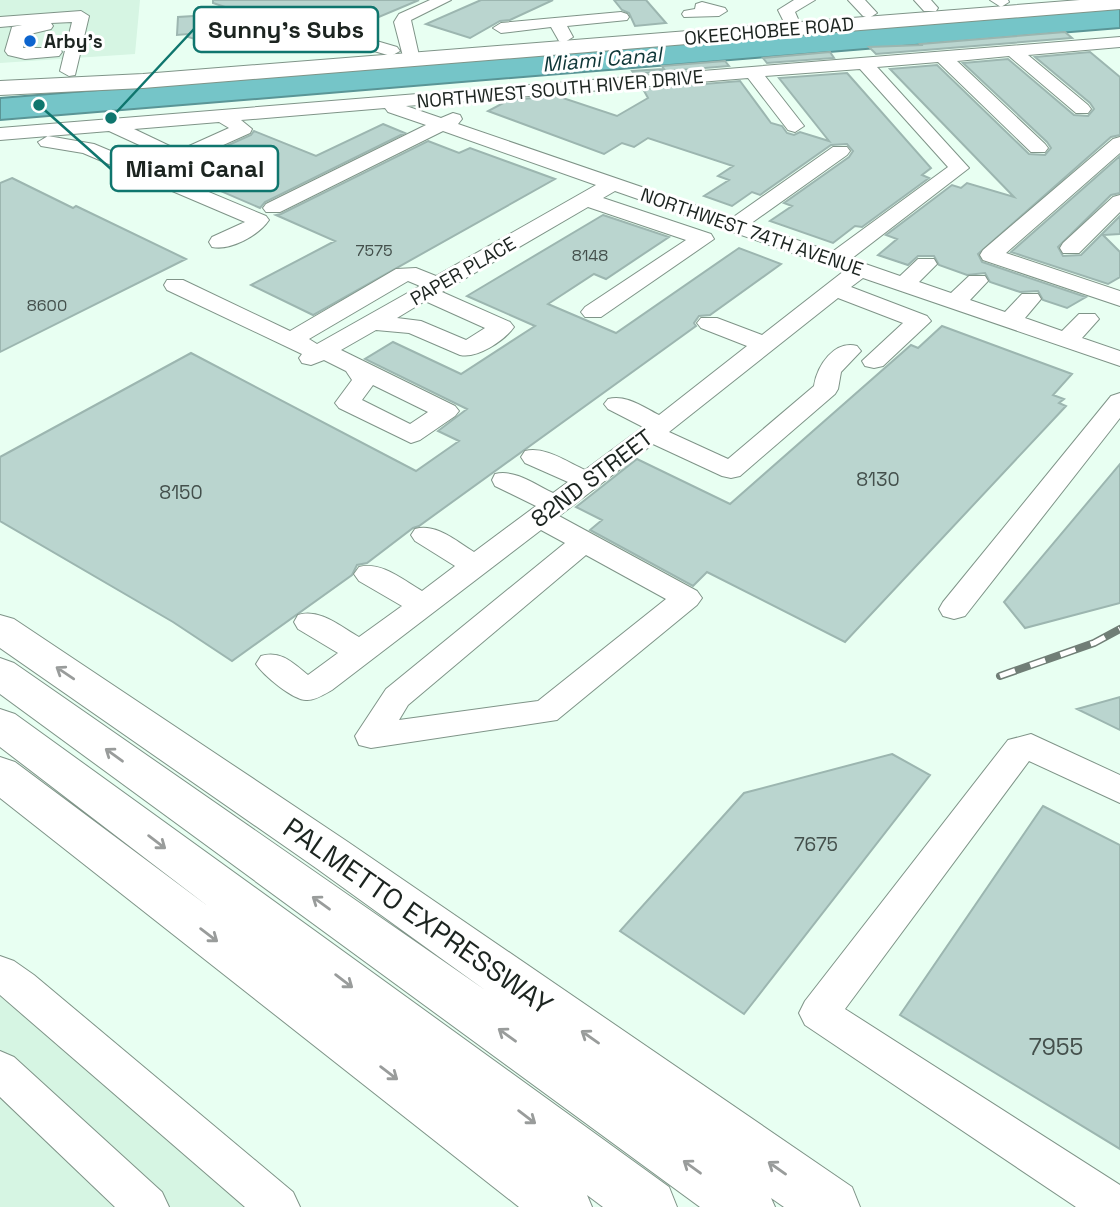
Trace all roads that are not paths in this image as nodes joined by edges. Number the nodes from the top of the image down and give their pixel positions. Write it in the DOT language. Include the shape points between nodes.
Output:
graph roads {
  1 [pos="591,0"];
  2 [pos="807,0"];
  3 [pos="1033,0"];
  4 [pos="437,1"];
  5 [pos="1000,1"];
  6 [pos="1120,3"];
  7 [pos="926,4"];
  8 [pos="862,6"];
  9 [pos="53,13"];
  10 [pos="695,17"];
  11 [pos="621,18"];
  12 [pos="600,19"];
  13 [pos="790,19"];
  14 [pos="0,22"];
  15 [pos="361,27"];
  16 [pos="501,28"];
  17 [pos="561,30"];
  18 [pos="339,35"];
  19 [pos="404,49"];
  20 [pos="1112,50"];
  21 [pos="1013,51"];
  22 [pos="53,52"];
  23 [pos="943,57"];
  24 [pos="71,61"];
  25 [pos="865,64"];
  26 [pos="753,73"];
  27 [pos="0,75"];
  28 [pos="0,88"];
  29 [pos="384,104"];
  30 [pos="1082,109"];
  31 [pos="312,110"];
  32 [pos="222,117"];
  33 [pos="161,122"];
  34 [pos="442,124"];
  35 [pos="112,125"];
  36 [pos="795,126"];
  37 [pos="240,127"];
  38 [pos="0,134"];
  39 [pos="47,142"];
  40 [pos="547,142"];
  41 [pos="211,143"];
  42 [pos="1120,143"];
  43 [pos="1038,148"];
  44 [pos="840,151"];
  45 [pos="527,153"];
  46 [pos="564,166"];
  47 [pos="614,183"];
  48 [pos="586,199"];
  49 [pos="1120,201"];
  50 [pos="273,208"];
  51 [pos="530,209"];
  52 [pos="734,226"];
  53 [pos="220,242"];
  54 [pos="463,247"];
  55 [pos="1071,248"];
  56 [pos="485,258"];
  57 [pos="926,264"];
  58 [pos="847,266"];
  59 [pos="977,281"];
  60 [pos="904,284"];
  61 [pos="175,285"];
  62 [pos="439,285"];
  63 [pos="835,289"];
  64 [pos="1030,299"];
  65 [pos="1120,299"];
  66 [pos="956,301"];
  67 [pos="593,312"];
  68 [pos="1087,319"];
  69 [pos="1010,320"];
  70 [pos="373,323"];
  71 [pos="709,323"];
  72 [pos="291,340"];
  73 [pos="1067,340"];
  74 [pos="765,345"];
  75 [pos="849,351"];
  76 [pos="318,354"];
  77 [pos="1120,359"];
  78 [pos="874,361"];
  79 [pos="355,366"];
  80 [pos="1120,401"];
  81 [pos="617,404"];
  82 [pos="656,430"];
  83 [pos="411,435"];
  84 [pos="435,448"];
  85 [pos="534,457"];
  86 [pos="505,480"];
  87 [pos="587,481"];
  88 [pos="547,511"];
  89 [pos="425,535"];
  90 [pos="584,542"];
  91 [pos="475,566"];
  92 [pos="369,574"];
  93 [pos="423,605"];
  94 [pos="954,609"];
  95 [pos="309,622"];
  96 [pos="0,629"];
  97 [pos="360,652"];
  98 [pos="272,664"];
  99 [pos="0,673"];
  100 [pos="0,725"];
  101 [pos="0,774"];
  102 [pos="1120,790"];
  103 [pos="0,974"];
  104 [pos="0,1070"];
  105 [pos="264,1203"];
  106 [pos="147,1207"];
  107 [pos="564,1207"];
  108 [pos="649,1207"];
  109 [pos="747,1207"];
  110 [pos="832,1207"];
  111 [pos="1114,1207"];
  1 -- 12 [label="street"];
  2 -- 13 [label="street" via="786,10"];
  3 -- 5 [label="highway, OKEECHOBEE ROAD"];
  4 -- 19 [label="street" via="405,17"];
  5 -- 7 [label="highway, OKEECHOBEE ROAD"];
  6 -- 10 [label="highway, OKEECHOBEE ROAD"];
  7 -- 8 [label="highway, OKEECHOBEE ROAD"];
  8 -- 13 [label="highway, OKEECHOBEE ROAD"];
  9 -- 14 [label="street"];
  9 -- 22 [label="street"];
  9 -- 22 [label="street" via="18,31 14,51"];
  9 -- 24 [label="street" via="81,16"];
  10 -- 13 [label="highway, OKEECHOBEE ROAD"];
  10 -- 17 [label="highway, OKEECHOBEE ROAD"];
  10 -- 19 [label="highway, OKEECHOBEE ROAD"];
  11 -- 12 [label="street"];
  12 -- 17 [label="street"];
  15 -- 19 [label="street"];
  16 -- 17 [label="street"];
  17 -- 19 [label="highway, OKEECHOBEE ROAD"];
  18 -- 19 [label="street"];
  19 -- 24 [label="highway, OKEECHOBEE ROAD" via="207,65"];
  19 -- 28 [label="highway, OKEECHOBEE ROAD" via="129,82"];
  20 -- 21 [label="street, NORTHWEST SOUTH RIVER DRIVE"];
  21 -- 23 [label="street, NORTHWEST SOUTH RIVER DRIVE"];
  21 -- 30 [label="street"];
  22 -- 24 [label="street"];
  23 -- 25 [label="street, NORTHWEST SOUTH RIVER DRIVE"];
  23 -- 43 [label="street"];
  24 -- 27 [label="highway, OKEECHOBEE ROAD"];
  25 -- 26 [label="street, NORTHWEST SOUTH RIVER DRIVE"];
  25 -- 58 [label="street, 82ND STREET" via="959,168"];
  26 -- 29 [label="street, NORTHWEST SOUTH RIVER DRIVE"];
  26 -- 36 [label="street"];
  29 -- 31 [label="street, NORTHWEST SOUTH RIVER DRIVE"];
  29 -- 34 [label="street, NORTHWEST 74TH AVENUE"];
  31 -- 32 [label="street, NORTHWEST SOUTH RIVER DRIVE"];
  31 -- 37 [label="street" via="307,121"];
  32 -- 33 [label="street, NORTHWEST SOUTH RIVER DRIVE"];
  32 -- 37 [label="street"];
  33 -- 35 [label="street, NORTHWEST SOUTH RIVER DRIVE"];
  33 -- 41 [label="street"];
  34 -- 40 [label="street" via="466,113"];
  34 -- 45 [label="street, NORTHWEST 74TH AVENUE"];
  34 -- 50 [label="street"];
  35 -- 38 [label="street, NORTHWEST SOUTH RIVER DRIVE"];
  35 -- 41 [label="street" via="174,155"];
  37 -- 41 [label="street" via="243,129"];
  39 -- 53 [label="street" via="87,148 259,220"];
  40 -- 45 [label="street"];
  40 -- 46 [label="street" via="583,154"];
  42 -- 65 [label="street" via="991,255"];
  44 -- 52 [label="street"];
  45 -- 46 [label="street, NORTHWEST 74TH AVENUE"];
  46 -- 47 [label="street, NORTHWEST 74TH AVENUE"];
  47 -- 48 [label="street, PAPER PLACE"];
  47 -- 52 [label="street, NORTHWEST 74TH AVENUE"];
  48 -- 56 [label="street, PAPER PLACE"];
  48 -- 67 [label="street" via="702,239"];
  49 -- 55 [label="street"];
  51 -- 54 [label="street"];
  52 -- 58 [label="street, NORTHWEST 74TH AVENUE"];
  54 -- 56 [label="street"];
  54 -- 62 [label="street" via="431,266"];
  56 -- 62 [label="street, PAPER PLACE"];
  57 -- 60 [label="street"];
  58 -- 60 [label="street, NORTHWEST 74TH AVENUE"];
  58 -- 63 [label="street, 82ND STREET"];
  59 -- 66 [label="street"];
  60 -- 66 [label="street, NORTHWEST 74TH AVENUE"];
  61 -- 72 [label="street"];
  62 -- 70 [label="street, PAPER PLACE"];
  62 -- 70 [label="street" via="502,327 468,350 413,326"];
  62 -- 72 [label="street" via="404,274"];
  63 -- 74 [label="street, 82ND STREET"];
  63 -- 78 [label="street" via="919,321"];
  64 -- 69 [label="street"];
  66 -- 69 [label="street, NORTHWEST 74TH AVENUE"];
  68 -- 73 [label="street"];
  69 -- 73 [label="street, NORTHWEST 74TH AVENUE"];
  70 -- 76 [label="street, PAPER PLACE"];
  71 -- 74 [label="street"];
  72 -- 76 [label="street"];
  73 -- 77 [label="street, NORTHWEST 74TH AVENUE"];
  74 -- 82 [label="street, 82ND STREET"];
  75 -- 82 [label="street" via="829,370 826,389 731,470"];
  76 -- 79 [label="street"];
  79 -- 83 [label="street" via="364,380 348,403"];
  79 -- 83 [label="street" via="446,411"];
  80 -- 94 [label="street"];
  81 -- 82 [label="street"];
  82 -- 87 [label="street, 82ND STREET"];
  83 -- 84 [label="street"];
  85 -- 87 [label="street"];
  86 -- 88 [label="street"];
  87 -- 88 [label="street, 82ND STREET"];
  88 -- 90 [label="street"];
  88 -- 91 [label="street, 82ND STREET"];
  89 -- 91 [label="street"];
  90 -- 90 [label="street" via="687,598 547,712 371,736 397,697"];
  91 -- 93 [label="street, 82ND STREET"];
  92 -- 93 [label="street"];
  93 -- 97 [label="street, 82ND STREET"];
  95 -- 97 [label="street"];
  110 -- 96 [label="highway, PALMETTO EXPRESSWAY, one-way" via="332,855"];
  97 -- 98 [label="street, 82ND STREET" via="306,689"];
  109 -- 99 [label="highway, one-way"];
  100 -- 108 [label="highway, one-way"];
  101 -- 107 [label="highway, one-way"];
  102 -- 111 [label="street" via="1031,747 1020,749 819,1013"];
  103 -- 105 [label="street"];
  104 -- 106 [label="street"];
}
